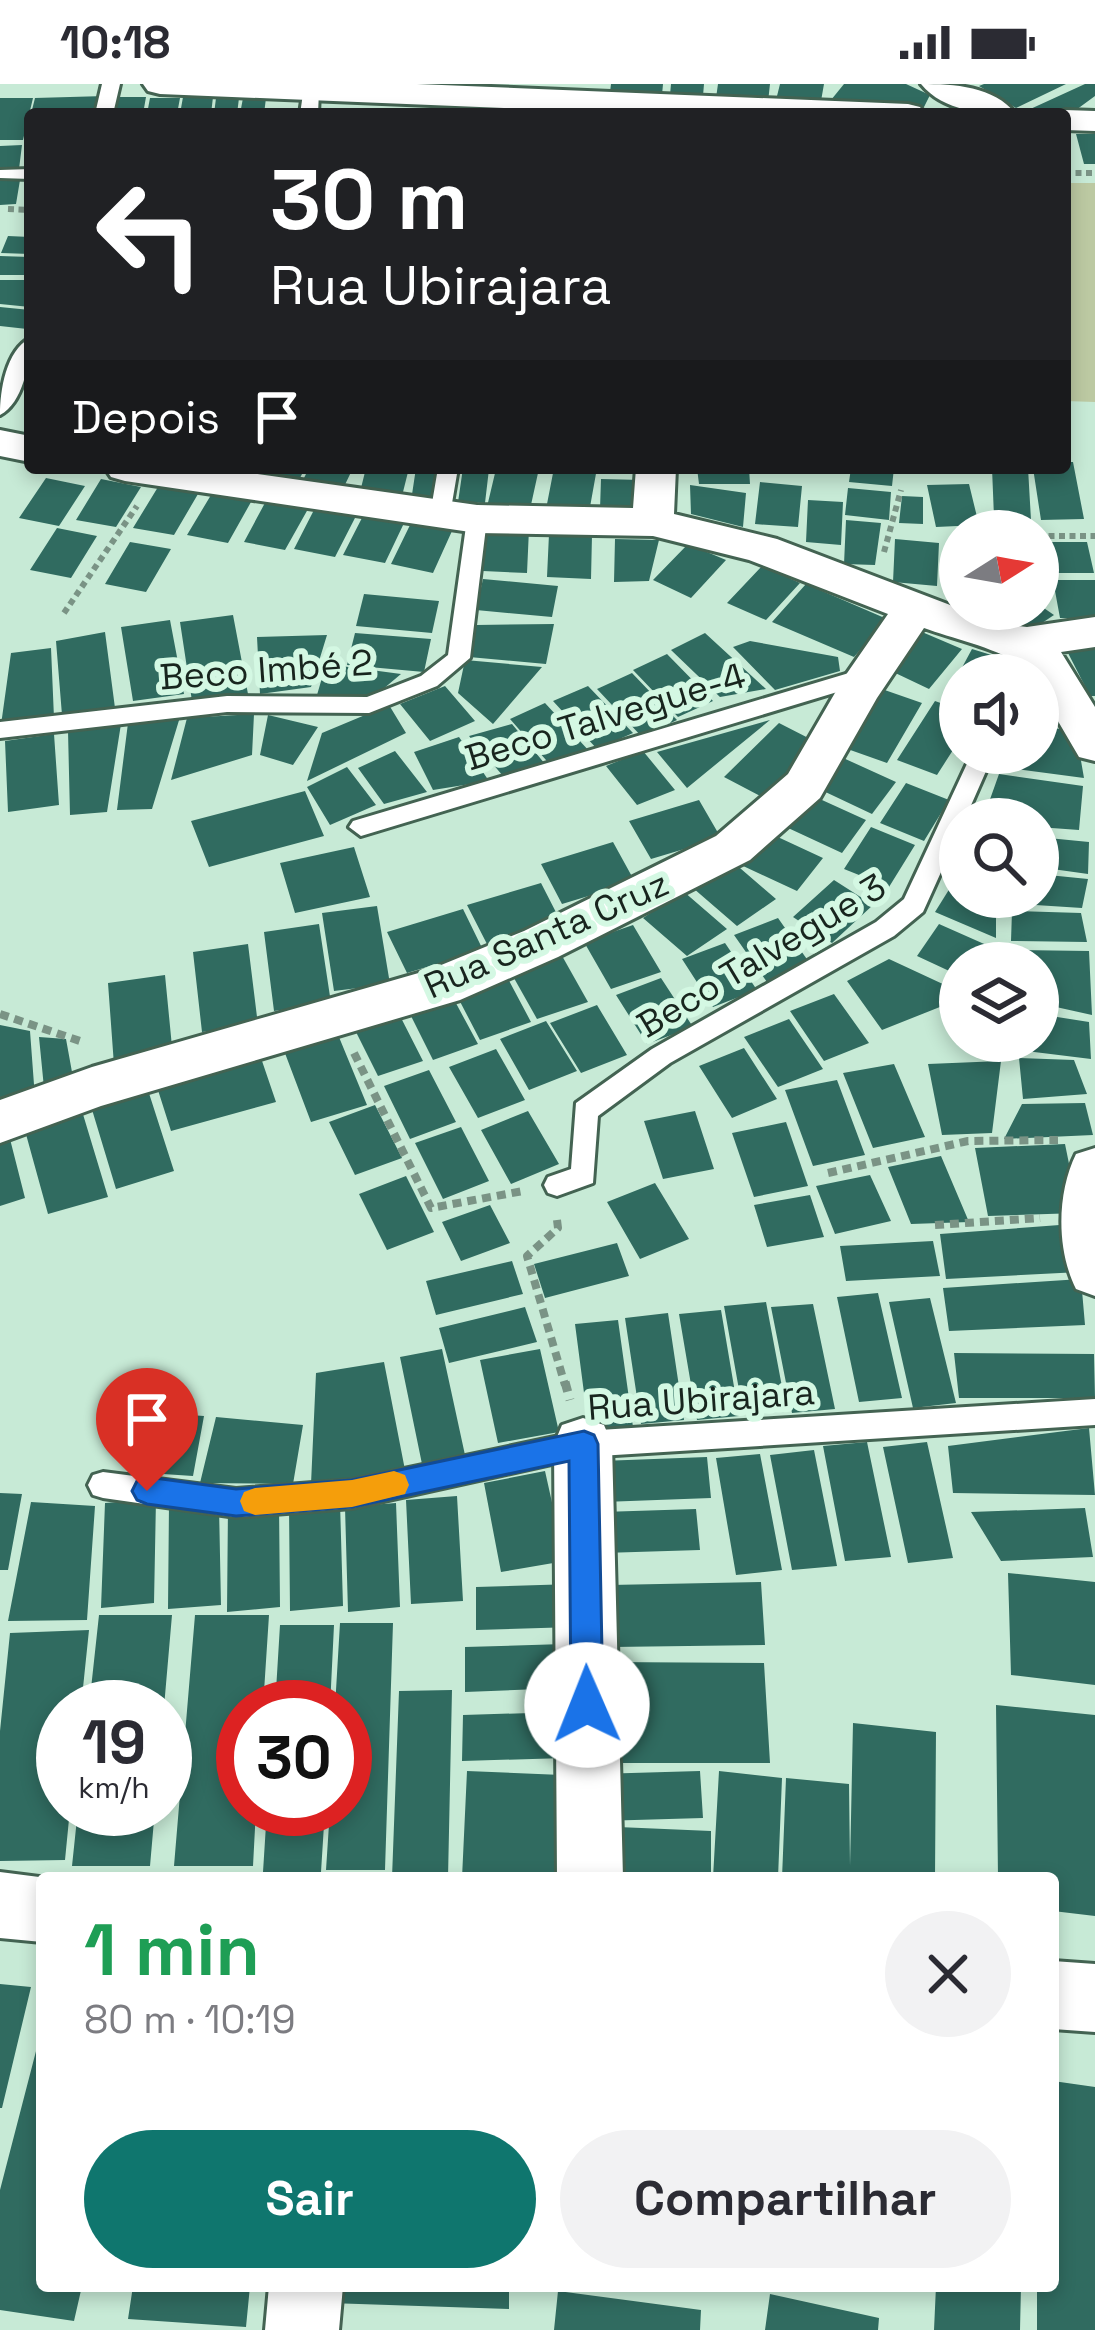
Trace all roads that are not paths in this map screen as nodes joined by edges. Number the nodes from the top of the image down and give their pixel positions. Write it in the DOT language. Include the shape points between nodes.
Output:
graph roads {
  1 [pos="160,84"];
  2 [pos="938,84"];
  3 [pos="500,99"];
  4 [pos="310,102"];
  5 [pos="649,108"];
  6 [pos="987,108"];
  7 [pos="4,174"];
  8 [pos="24,174"];
  9 [pos="24,357"];
  10 [pos="0,409"];
  11 [pos="173,474"];
  12 [pos="449,474"];
  13 [pos="656,474"];
  14 [pos="459,517"];
  15 [pos="653,521"];
  16 [pos="894,600"];
  17 [pos="1095,632"];
  18 [pos="1028,642"];
  19 [pos="1033,654"];
  20 [pos="868,675"];
  21 [pos="1059,707"];
  22 [pos="0,730"];
  23 [pos="1095,745"];
  24 [pos="973,774"];
  25 [pos="362,827"];
  26 [pos="0,1122"];
  27 [pos="1090,1176"];
  28 [pos="557,1185"];
  29 [pos="1095,1272"];
  30 [pos="1095,1412"];
  31 [pos="584,1444"];
  32 [pos="103,1485"];
  33 [pos="590,1872"];
  34 [pos="0,1904"];
  35 [pos="36,1908"];
  36 [pos="1059,1995"];
  37 [pos="1095,1997"];
  38 [pos="305,2292"];
  39 [pos="302,2330"];
  1 -- 4 [label="street"];
  2 -- 6 [label="street"];
  3 -- 4 [label="street"];
  3 -- 5 [label="street"];
  7 -- 8 [label="lane"];
  9 -- 10 [label="lane"];
  11 -- 14 [label="street"];
  12 -- 14 [label="lane, Beco Imbé 2"];
  13 -- 15 [label="street"];
  14 -- 15 [label="street"];
  14 -- 22 [label="lane, Beco Imbé 2" via="459,658 429,682 369,705 227,704"];
  15 -- 16 [label="street" via="762,549"];
  16 -- 18 [label="street" via="995,639"];
  16 -- 20 [label="street, Rua Santa Cruz"];
  17 -- 18 [label="street"];
  18 -- 19 [label="street"];
  20 -- 25 [label="lane, Beco Talvegue-4"];
  20 -- 26 [label="street, Rua Santa Cruz" via="804,786 733,848 442,986"];
  21 -- 23 [label="street"];
  24 -- 28 [label="lane, Beco Talvegue 3" via="914,905 661,1056 585,1111 584,1175"];
  27 -- 29 [label="street"];
  30 -- 31 [label="lane, Rua Ubirajara"];
  31 -- 32 [label="lane, Rua Ubirajara" via="352,1494 236,1503"];
  31 -- 33 [label="street"];
  34 -- 35 [label="street"];
  36 -- 37 [label="street"];
  38 -- 39 [label="street"];
}
